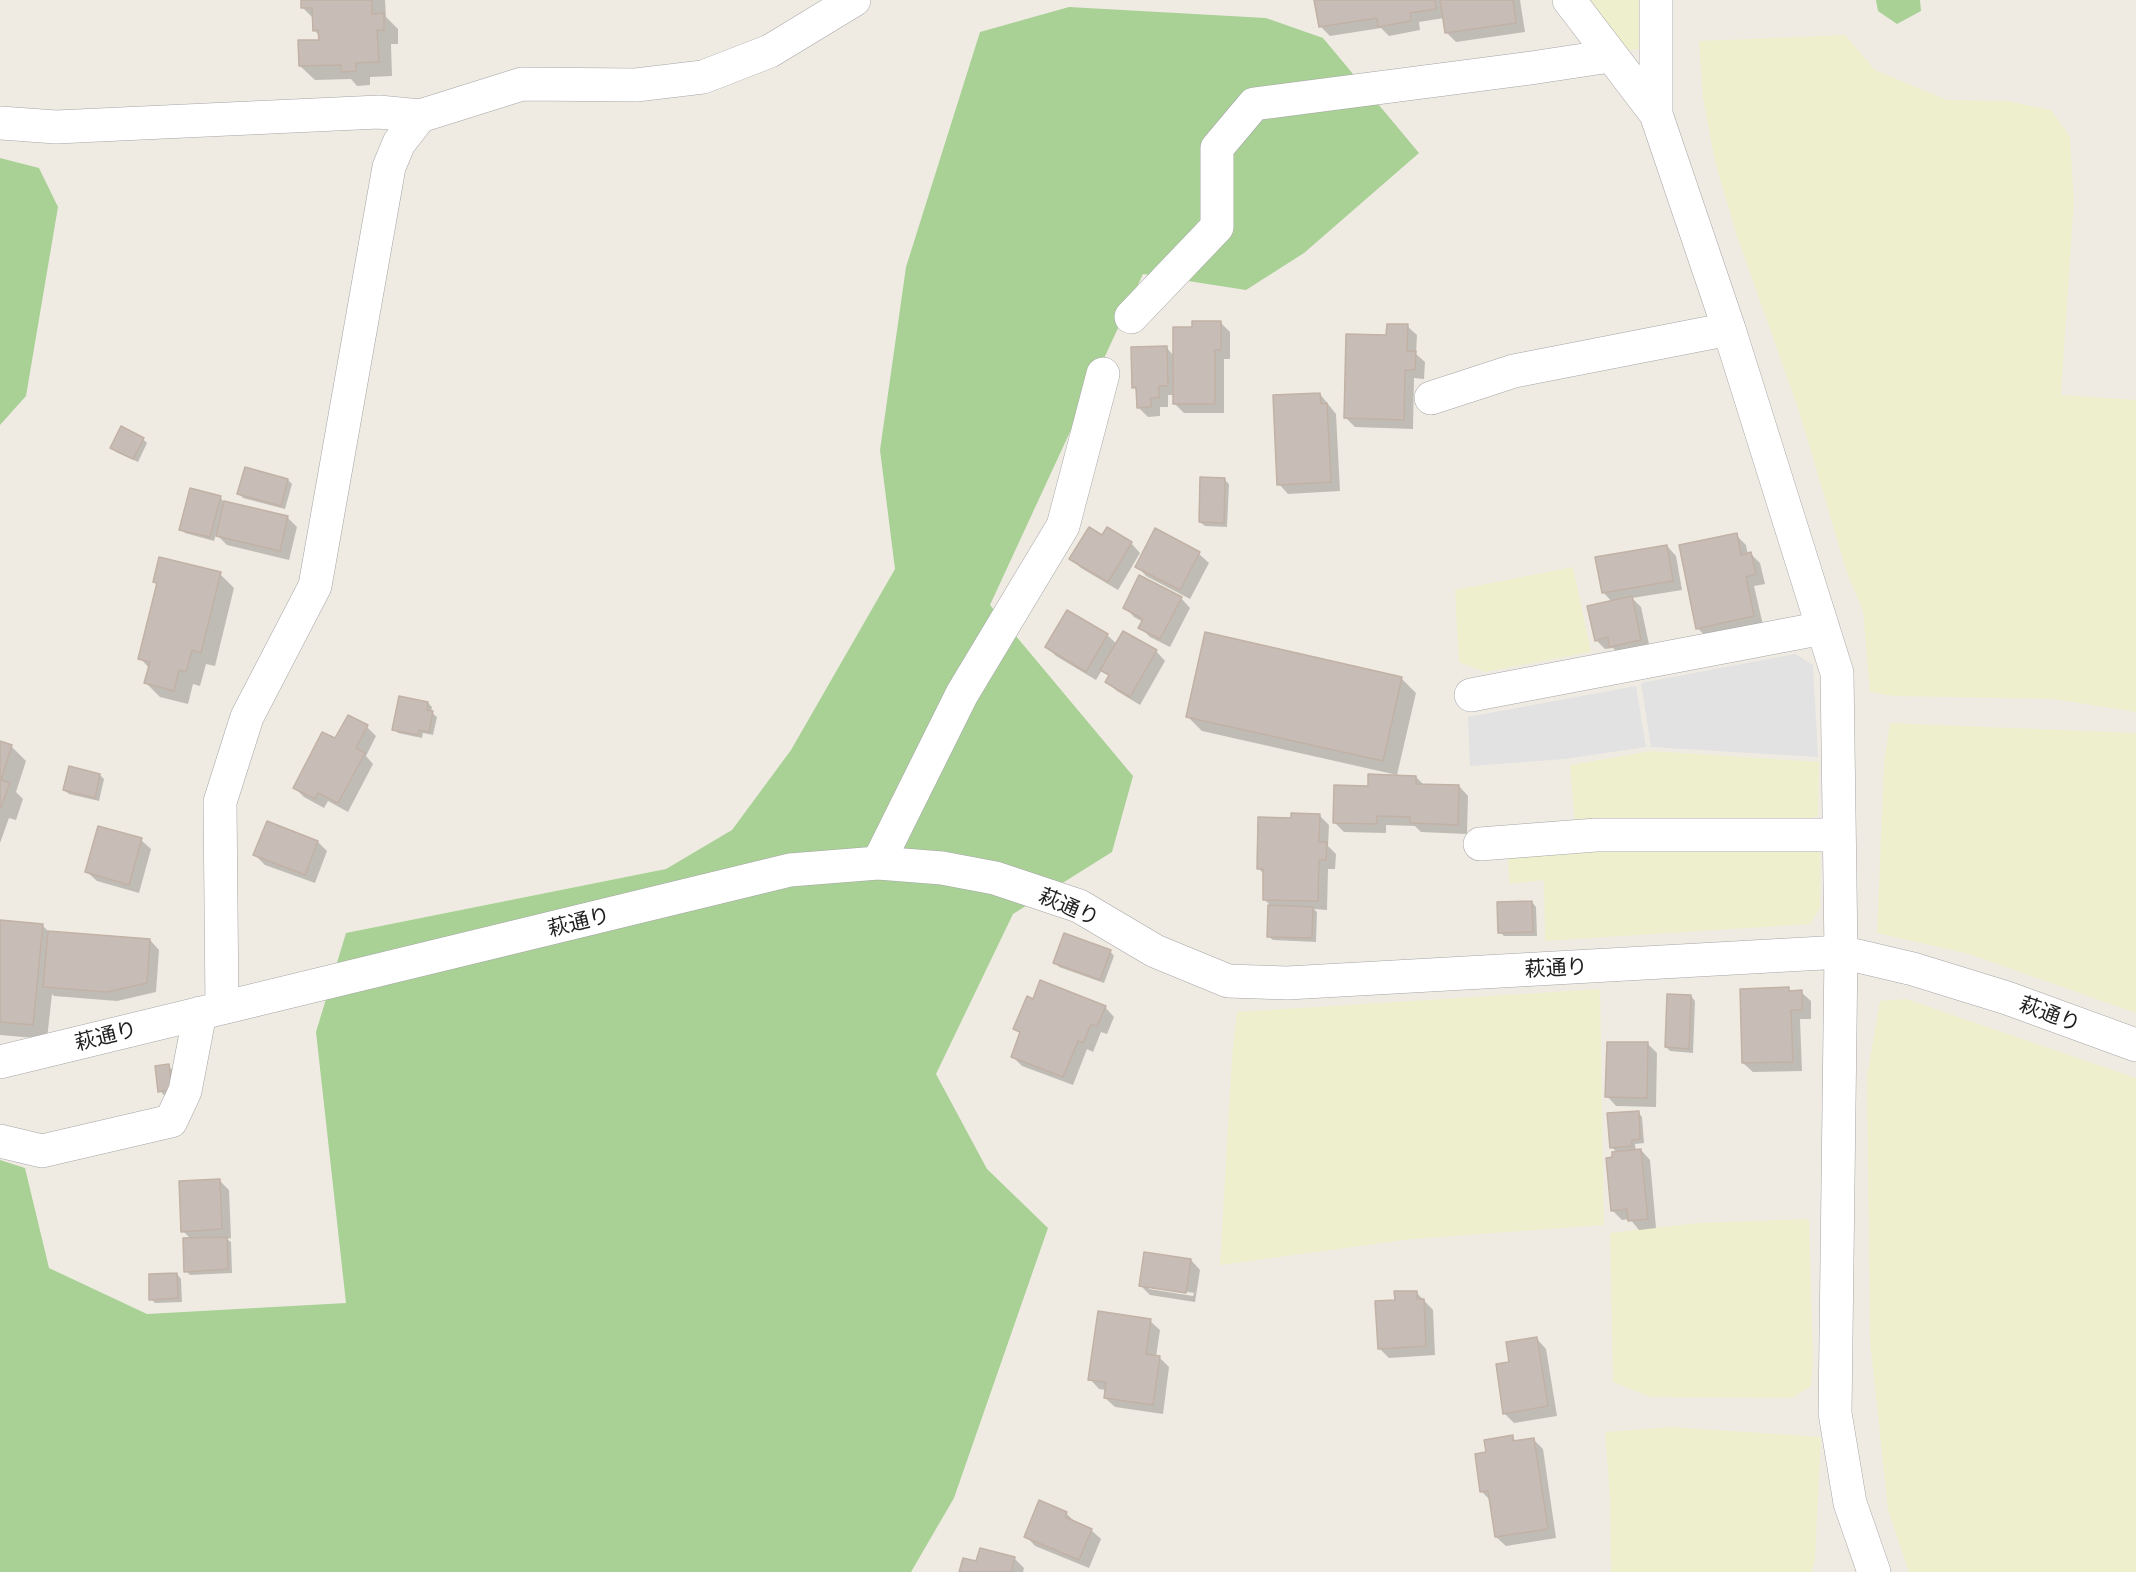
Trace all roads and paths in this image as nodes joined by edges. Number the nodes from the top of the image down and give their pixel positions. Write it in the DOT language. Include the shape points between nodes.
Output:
graph roads {
  1 [pos="854,0"];
  2 [pos="1569,0"];
  3 [pos="1656,0"];
  4 [pos="1610,56"];
  5 [pos="1656,114"];
  6 [pos="420,116"];
  7 [pos="0,123"];
  8 [pos="1131,317"];
  9 [pos="1729,329"];
  10 [pos="1103,374"];
  11 [pos="1431,398"];
  12 [pos="1823,628"];
  13 [pos="1471,695"];
  14 [pos="1839,835"];
  15 [pos="1480,844"];
  16 [pos="878,863"];
  17 [pos="1841,952"];
  18 [pos="211,1011"];
  19 [pos="2136,1045"];
  20 [pos="0,1062"];
  21 [pos="0,1140"];
  22 [pos="1874,1572"];
  1 -- 6 [label="street" via="770,51 703,77 636,85 522,84"];
  2 -- 4 [label="street"];
  3 -- 5 [label="street"];
  4 -- 5 [label="street"];
  4 -- 8 [label="street" via="1254,104 1217,148 1217,227"];
  5 -- 9 [label="street"];
  6 -- 7 [label="street" via="379,112 56,127"];
  6 -- 18 [label="street" via="399,142 389,167 315,586 248,717 220,802"];
  9 -- 11 [label="street" via="1514,371"];
  9 -- 12 [label="street"];
  10 -- 16 [label="street" via="1063,526 962,694"];
  12 -- 13 [label="street"];
  12 -- 14 [label="street" via="1837,673"];
  14 -- 15 [label="street" via="1596,835"];
  14 -- 17 [label="street"];
  16 -- 17 [label="street, 萩通り" via="942,868 1006,881 1079,906 1155,951 1228,981 1287,983"];
  16 -- 18 [label="street, 萩通り" via="790,870"];
  17 -- 19 [label="street, 萩通り" via="2007,998"];
  17 -- 22 [label="street" via="1835,1413 1850,1503"];
  18 -- 20 [label="street, 萩通り"];
  18 -- 21 [label="street" via="171,1121 42,1151"];
}
